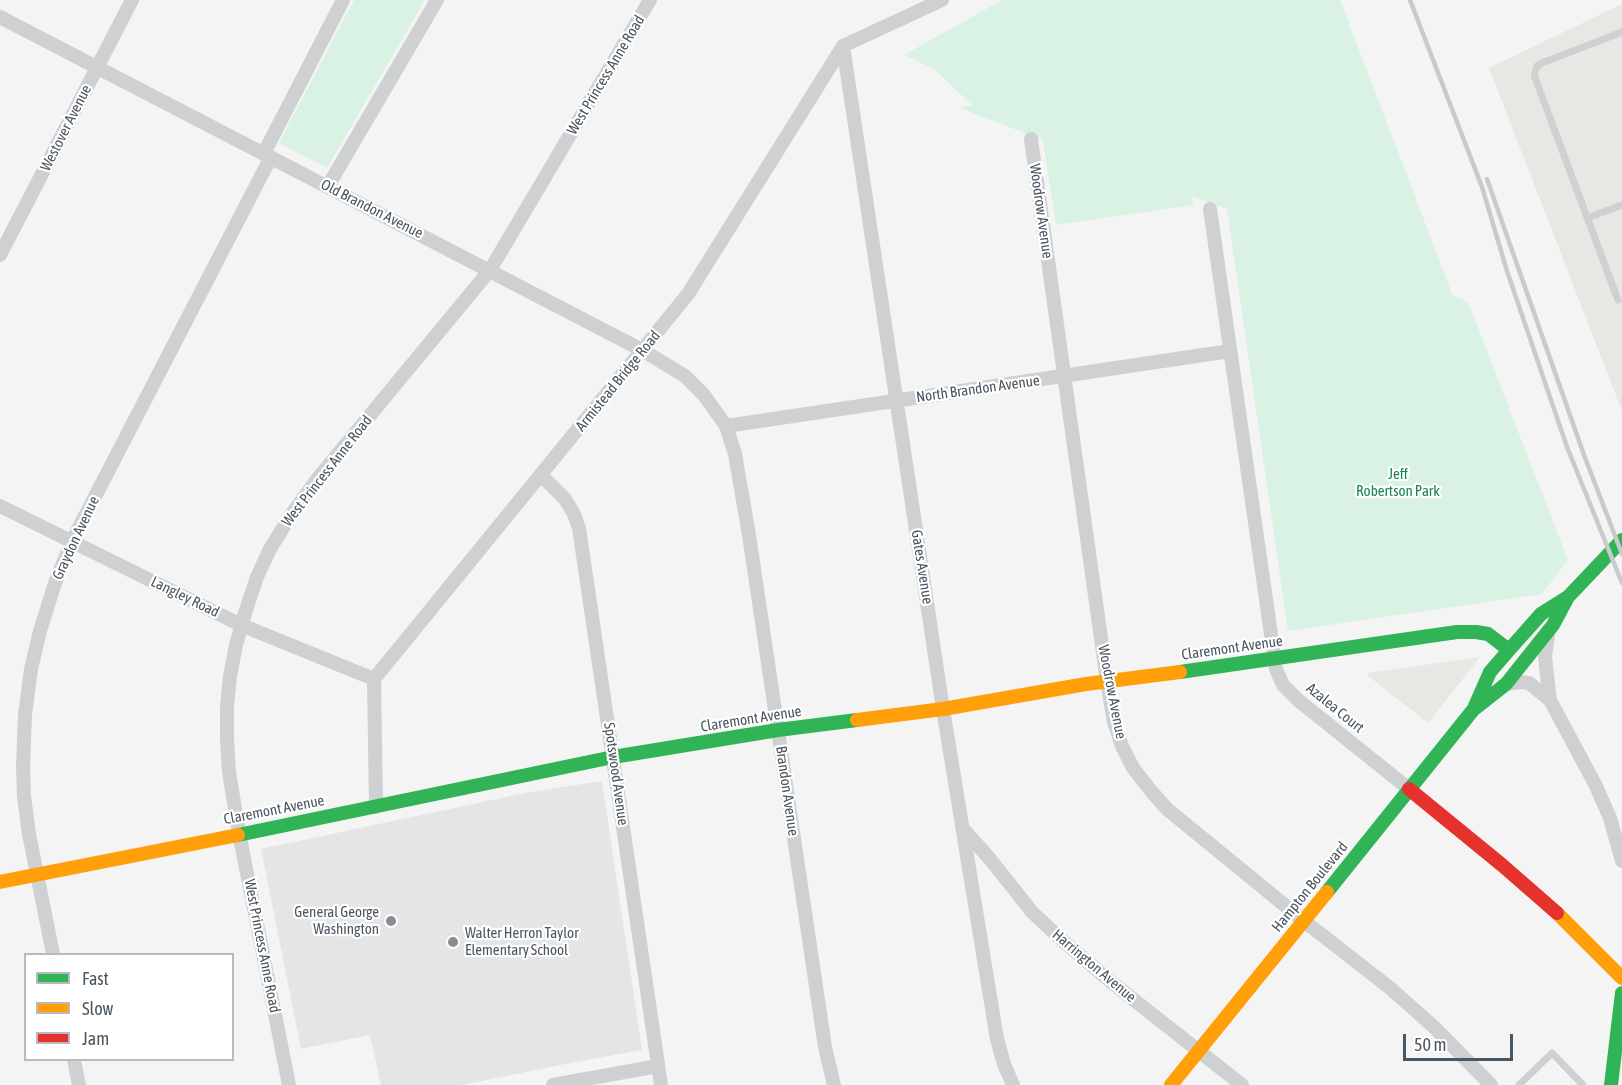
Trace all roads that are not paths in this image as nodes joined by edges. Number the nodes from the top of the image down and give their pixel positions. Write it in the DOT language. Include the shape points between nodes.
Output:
graph roads {
  1 [pos="132,0"];
  2 [pos="343,0"];
  3 [pos="437,0"];
  4 [pos="651,0"];
  5 [pos="942,0"];
  6 [pos="0,17"];
  7 [pos="1622,32"];
  8 [pos="843,46"];
  9 [pos="97,67"];
  10 [pos="1031,139"];
  11 [pos="268,155"];
  12 [pos="328,186"];
  13 [pos="1622,204"];
  14 [pos="1210,209"];
  15 [pos="1587,218"];
  16 [pos="0,255"];
  17 [pos="490,270"];
  18 [pos="1618,300"];
  19 [pos="642,350"];
  20 [pos="1230,351"];
  21 [pos="1064,376"];
  22 [pos="897,401"];
  23 [pos="726,426"];
  24 [pos="541,475"];
  25 [pos="0,506"];
  26 [pos="1622,540"];
  27 [pos="72,541"];
  28 [pos="1568,597"];
  29 [pos="241,625"];
  30 [pos="1549,630"];
  31 [pos="1509,650"];
  32 [pos="1274,659"];
  33 [pos="374,679"];
  34 [pos="1107,681"];
  35 [pos="1506,684"];
  36 [pos="1550,700"];
  37 [pos="943,709"];
  38 [pos="1473,710"];
  39 [pos="778,730"];
  40 [pos="613,757"];
  41 [pos="1409,789"];
  42 [pos="376,807"];
  43 [pos="963,830"];
  44 [pos="239,834"];
  45 [pos="1622,861"];
  46 [pos="37,875"];
  47 [pos="0,882"];
  48 [pos="1304,921"];
  49 [pos="52,953"];
  50 [pos="1622,978"];
  51 [pos="1622,993"];
  52 [pos="1199,1050"];
  53 [pos="74,1061"];
  54 [pos="658,1066"];
  55 [pos="79,1085"];
  56 [pos="289,1085"];
  57 [pos="553,1085"];
  58 [pos="661,1085"];
  59 [pos="834,1085"];
  60 [pos="1013,1085"];
  61 [pos="1171,1085"];
  62 [pos="1242,1085"];
  63 [pos="1491,1085"];
  64 [pos="1518,1085"];
  65 [pos="1583,1085"];
  66 [pos="1611,1085"];
  1 -- 9 [label="street, Westover Avenue"];
  2 -- 11 [label="street, Graydon Avenue"];
  3 -- 12 [label="street"];
  4 -- 17 [label="street, West Princess Anne Road"];
  5 -- 8 [label="street"];
  6 -- 9 [label="street, Old Brandon Avenue"];
  7 -- 15 [label="lane" via="1542,63 1534,75"];
  8 -- 19 [label="street, Armistead Bridge Road" via="688,294"];
  8 -- 22 [label="street, Gates Avenue"];
  9 -- 11 [label="street, Old Brandon Avenue"];
  9 -- 16 [label="street, Westover Avenue"];
  10 -- 21 [label="street, Woodrow Avenue"];
  11 -- 12 [label="street, Old Brandon Avenue"];
  11 -- 27 [label="street, Graydon Avenue"];
  12 -- 17 [label="street, Old Brandon Avenue"];
  13 -- 15 [label="lane"];
  14 -- 20 [label="street, Azalea Court"];
  15 -- 18 [label="lane"];
  17 -- 19 [label="street, Old Brandon Avenue"];
  17 -- 29 [label="street, West Princess Anne Road" via="291,514 257,577"];
  19 -- 23 [label="street, Old Brandon Avenue" via="685,376 704,394"];
  19 -- 24 [label="street, Armistead Bridge Road"];
  20 -- 21 [label="street, North Brandon Avenue"];
  20 -- 32 [label="street, Azalea Court"];
  21 -- 22 [label="street, North Brandon Avenue"];
  21 -- 34 [label="street, Woodrow Avenue"];
  22 -- 23 [label="street, North Brandon Avenue"];
  22 -- 37 [label="street, Gates Avenue"];
  23 -- 39 [label="street, Brandon Avenue" via="735,454 749,535"];
  24 -- 33 [label="street, Armistead Bridge Road"];
  24 -- 40 [label="street, Spotswood Avenue" via="565,499 579,528"];
  25 -- 27 [label="street, Langley Road"];
  26 -- 28 [label="street, Hampton Boulevard"];
  27 -- 29 [label="street, Langley Road"];
  27 -- 46 [label="street, Graydon Avenue" via="40,631 25,715 24,796"];
  28 -- 30 [label="street, Hampton Boulevard"];
  28 -- 31 [label="street, Hampton Boulevard" via="1541,614"];
  29 -- 33 [label="street, Langley Road"];
  29 -- 44 [label="street, West Princess Anne Road" via="227,707 229,772"];
  30 -- 35 [label="street, Hampton Boulevard"];
  30 -- 36 [label="street" via="1545,656"];
  31 -- 32 [label="street, Claremont Avenue" via="1488,634 1457,632"];
  31 -- 38 [label="street, Hampton Boulevard" via="1490,672"];
  32 -- 34 [label="street, Claremont Avenue"];
  32 -- 41 [label="street, Azalea Court" via="1278,676 1290,693"];
  33 -- 42 [label="street"];
  34 -- 37 [label="street, Claremont Avenue"];
  34 -- 48 [label="street, Woodrow Avenue" via="1122,746 1150,791"];
  35 -- 36 [label="street" via="1529,683"];
  35 -- 38 [label="street, Hampton Boulevard"];
  36 -- 45 [label="street" via="1610,818"];
  37 -- 39 [label="street, Claremont Avenue"];
  37 -- 43 [label="street, Gates Avenue"];
  38 -- 41 [label="street, Hampton Boulevard"];
  39 -- 40 [label="street, Claremont Avenue"];
  39 -- 59 [label="street, Brandon Avenue"];
  40 -- 42 [label="street, Claremont Avenue"];
  40 -- 54 [label="street, Spotswood Avenue"];
  41 -- 48 [label="street, Hampton Boulevard"];
  41 -- 50 [label="street, Azalea Court" via="1564,920"];
  42 -- 44 [label="street, Claremont Avenue"];
  43 -- 52 [label="street, Harrington Avenue" via="1032,912 1110,981"];
  43 -- 60 [label="street, Gates Avenue" via="997,1039"];
  44 -- 46 [label="street, Claremont Avenue"];
  44 -- 56 [label="street, West Princess Anne Road"];
  46 -- 47 [label="street, Claremont Avenue"];
  46 -- 49 [label="street, Graydon Avenue"];
  48 -- 52 [label="street, Hampton Boulevard"];
  48 -- 63 [label="street, Woodrow Avenue" via="1399,996"];
  51 -- 66 [label="street"];
  52 -- 61 [label="street, Hampton Boulevard"];
  52 -- 62 [label="street, Harrington Avenue"];
  53 -- 55 [label="street"];
  54 -- 57 [label="street"];
  54 -- 58 [label="street, Spotswood Avenue"];
  64 -- 65 [label="lane" via="1552,1053"];
}
